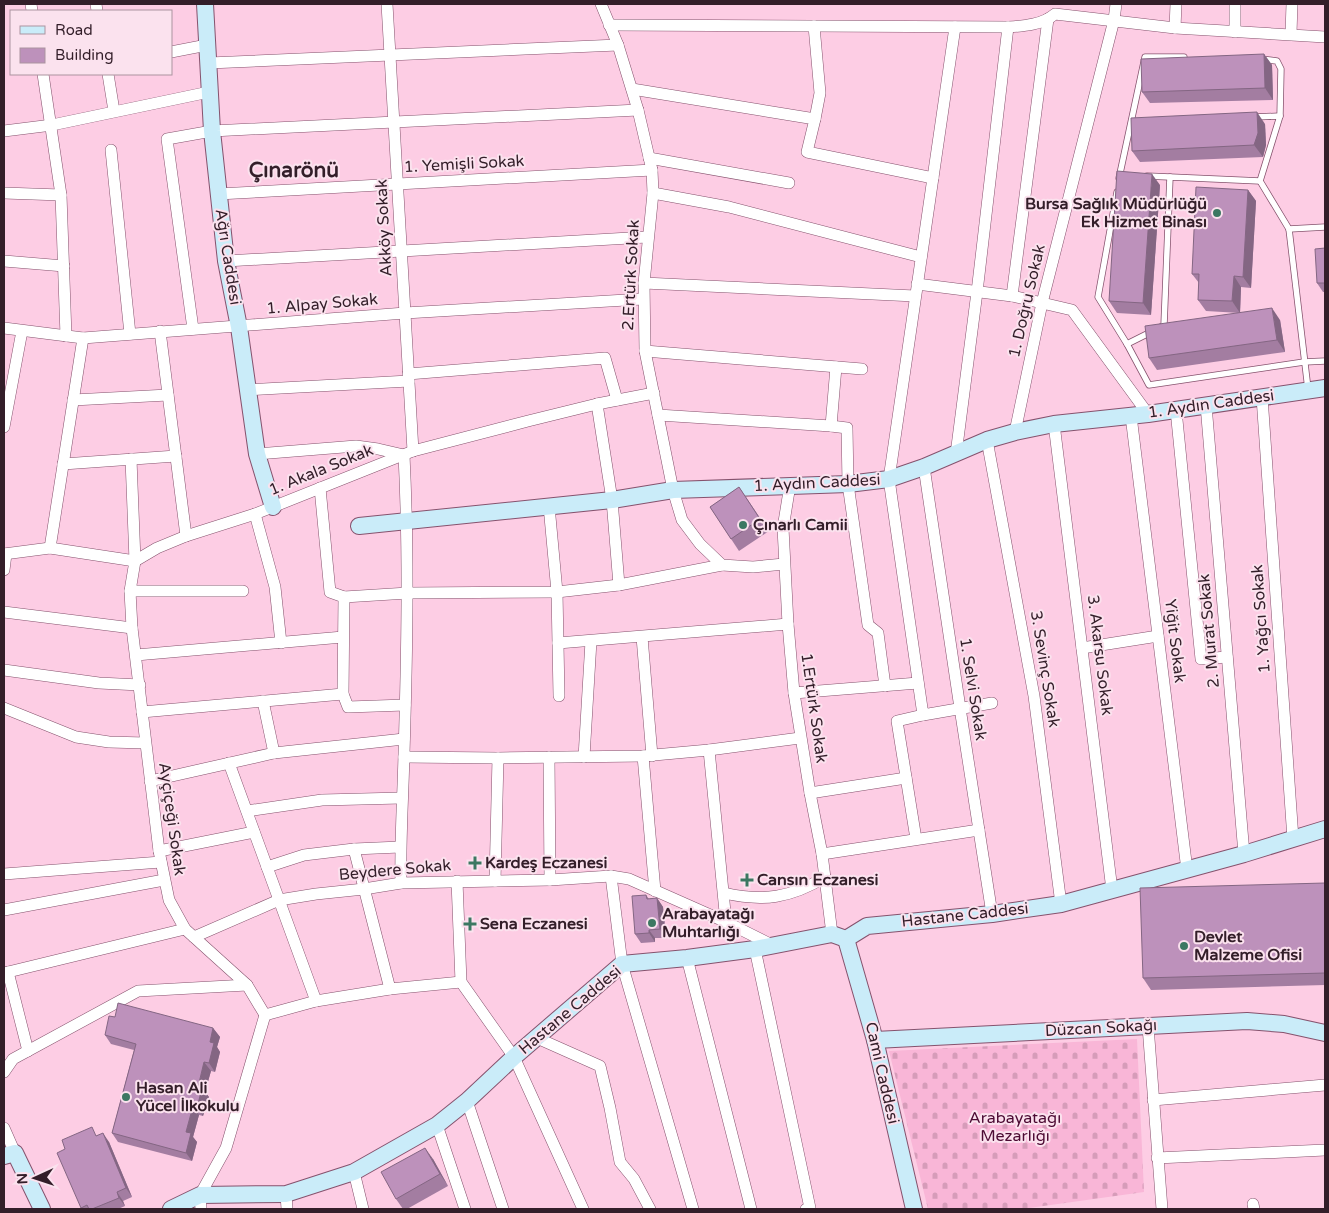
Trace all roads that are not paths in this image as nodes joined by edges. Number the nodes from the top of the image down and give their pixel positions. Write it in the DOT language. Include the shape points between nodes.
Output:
graph roads {
  1 [pos="205,4"];
  2 [pos="387,4"];
  3 [pos="602,4"];
  4 [pos="1116,4"];
  5 [pos="1176,4"];
  6 [pos="1235,4"];
  7 [pos="1292,4"];
  8 [pos="1053,12"];
  9 [pos="1114,20"];
  10 [pos="609,25"];
  11 [pos="814,26"];
  12 [pos="955,27"];
  13 [pos="1008,27"];
  14 [pos="1175,28"];
  15 [pos="1235,32"];
  16 [pos="1291,33"];
  17 [pos="1325,37"];
  18 [pos="207,45"];
  19 [pos="618,46"];
  20 [pos="172,52"];
  21 [pos="390,55"];
  22 [pos="1191,58"];
  23 [pos="1257,59"];
  24 [pos="208,63"];
  25 [pos="43,75"];
  26 [pos="108,75"];
  27 [pos="632,89"];
  28 [pos="209,92"];
  29 [pos="638,110"];
  30 [pos="114,111"];
  31 [pos="1280,116"];
  32 [pos="1250,117"];
  33 [pos="1131,118"];
  34 [pos="1141,118"];
  35 [pos="815,119"];
  36 [pos="394,121"];
  37 [pos="52,124"];
  38 [pos="4,130"];
  39 [pos="212,131"];
  40 [pos="111,150"];
  41 [pos="649,158"];
  42 [pos="652,170"];
  43 [pos="1120,175"];
  44 [pos="1128,175"];
  45 [pos="1137,176"];
  46 [pos="1170,177"];
  47 [pos="933,178"];
  48 [pos="1260,181"];
  49 [pos="789,183"];
  50 [pos="398,184"];
  51 [pos="4,192"];
  52 [pos="653,193"];
  53 [pos="218,194"];
  54 [pos="62,195"];
  55 [pos="1325,227"];
  56 [pos="1289,229"];
  57 [pos="647,236"];
  58 [pos="402,251"];
  59 [pos="921,257"];
  60 [pos="4,261"];
  61 [pos="226,261"];
  62 [pos="64,266"];
  63 [pos="644,283"];
  64 [pos="917,284"];
  65 [pos="977,292"];
  66 [pos="916,296"];
  67 [pos="1012,296"];
  68 [pos="643,299"];
  69 [pos="1042,303"];
  70 [pos="405,313"];
  71 [pos="239,327"];
  72 [pos="4,328"];
  73 [pos="193,329"];
  74 [pos="22,330"];
  75 [pos="160,332"];
  76 [pos="130,334"];
  77 [pos="66,336"];
  78 [pos="83,338"];
  79 [pos="1127,344"];
  80 [pos="645,351"];
  81 [pos="1325,361"];
  82 [pos="1304,362"];
  83 [pos="836,367"];
  84 [pos="862,369"];
  85 [pos="409,377"];
  86 [pos="1325,388"];
  87 [pos="247,390"];
  88 [pos="1308,391"];
  89 [pos="654,393"];
  90 [pos="168,395"];
  91 [pos="1262,397"];
  92 [pos="73,400"];
  93 [pos="617,400"];
  94 [pos="597,404"];
  95 [pos="1206,406"];
  96 [pos="1176,410"];
  97 [pos="1148,414"];
  98 [pos="658,415"];
  99 [pos="1131,416"];
  100 [pos="1054,424"];
  101 [pos="831,426"];
  102 [pos="4,427"];
  103 [pos="1015,432"];
  104 [pos="987,440"];
  105 [pos="408,453"];
  106 [pos="257,454"];
  107 [pos="956,454"];
  108 [pos="176,456"];
  109 [pos="131,459"];
  110 [pos="63,464"];
  111 [pos="924,468"];
  112 [pos="889,479"];
  113 [pos="848,484"];
  114 [pos="790,485"];
  115 [pos="320,488"];
  116 [pos="673,490"];
  117 [pos="612,500"];
  118 [pos="549,506"];
  119 [pos="273,507"];
  120 [pos="255,514"];
  121 [pos="407,521"];
  122 [pos="359,526"];
  123 [pos="186,536"];
  124 [pos="50,548"];
  125 [pos="5,554"];
  126 [pos="135,561"];
  127 [pos="784,564"];
  128 [pos="722,565"];
  129 [pos="4,570"];
  130 [pos="619,585"];
  131 [pos="130,591"];
  132 [pos="242,591"];
  133 [pos="557,592"];
  134 [pos="408,593"];
  135 [pos="344,597"];
  136 [pos="4,612"];
  137 [pos="788,624"];
  138 [pos="132,628"];
  139 [pos="1158,636"];
  140 [pos="642,637"];
  141 [pos="343,638"];
  142 [pos="591,640"];
  143 [pos="281,643"];
  144 [pos="558,643"];
  145 [pos="1082,648"];
  146 [pos="136,655"];
  147 [pos="1227,657"];
  148 [pos="4,670"];
  149 [pos="918,683"];
  150 [pos="140,686"];
  151 [pos="885,686"];
  152 [pos="794,693"];
  153 [pos="344,694"];
  154 [pos="559,696"];
  155 [pos="263,701"];
  156 [pos="992,703"];
  157 [pos="405,705"];
  158 [pos="4,708"];
  159 [pos="960,708"];
  160 [pos="142,712"];
  161 [pos="923,715"];
  162 [pos="800,738"];
  163 [pos="404,739"];
  164 [pos="145,743"];
  165 [pos="709,750"];
  166 [pos="274,753"];
  167 [pos="648,756"];
  168 [pos="404,757"];
  169 [pos="549,757"];
  170 [pos="584,757"];
  171 [pos="498,758"];
  172 [pos="229,763"];
  173 [pos="906,778"];
  174 [pos="150,781"];
  175 [pos="810,792"];
  176 [pos="401,798"];
  177 [pos="246,811"];
  178 [pos="1325,829"];
  179 [pos="979,830"];
  180 [pos="254,832"];
  181 [pos="1293,839"];
  182 [pos="916,840"];
  183 [pos="400,847"];
  184 [pos="354,849"];
  185 [pos="822,854"];
  186 [pos="1244,854"];
  187 [pos="160,856"];
  188 [pos="267,866"];
  189 [pos="1187,870"];
  190 [pos="4,874"];
  191 [pos="610,876"];
  192 [pos="825,877"];
  193 [pos="164,880"];
  194 [pos="550,880"];
  195 [pos="458,881"];
  196 [pos="495,881"];
  197 [pos="401,883"];
  198 [pos="364,889"];
  199 [pos="1112,890"];
  200 [pos="656,891"];
  201 [pos="724,894"];
  202 [pos="279,900"];
  203 [pos="1061,904"];
  204 [pos="4,910"];
  205 [pos="992,914"];
  206 [pos="726,922"];
  207 [pos="189,933"];
  208 [pos="839,936"];
  209 [pos="772,945"];
  210 [pos="755,949"];
  211 [pos="687,958"];
  212 [pos="622,964"];
  213 [pos="6,973"];
  214 [pos="461,982"];
  215 [pos="247,985"];
  216 [pos="390,989"];
  217 [pos="316,1001"];
  218 [pos="266,1015"];
  219 [pos="1148,1026"];
  220 [pos="1325,1033"];
  221 [pos="537,1038"];
  222 [pos="875,1040"];
  223 [pos="28,1051"];
  224 [pos="514,1058"];
  225 [pos="4,1072"];
  226 [pos="1325,1085"];
  227 [pos="1154,1100"];
  228 [pos="467,1101"];
  229 [pos="437,1125"];
  230 [pos="4,1128"];
  231 [pos="1325,1150"];
  232 [pos="9,1154"];
  233 [pos="1157,1158"];
  234 [pos="354,1172"];
  235 [pos="286,1202"];
  236 [pos="198,1205"];
  237 [pos="808,1208"];
  238 [pos="42,1209"];
  239 [pos="171,1209"];
  240 [pos="363,1209"];
  241 [pos="464,1209"];
  242 [pos="503,1209"];
  243 [pos="583,1209"];
  244 [pos="650,1209"];
  245 [pos="692,1209"];
  246 [pos="751,1209"];
  247 [pos="914,1209"];
  248 [pos="1162,1209"];
  1 -- 18 [label="main road, Ağrı Caddesi"];
  2 -- 21 [label="street, Akköy Sokak"];
  3 -- 10 [label="street, 2.Ertürk Sokak"];
  4 -- 9 [label="street, 1. Doğru Sokak"];
  5 -- 14 [label="street"];
  6 -- 15 [label="street"];
  7 -- 16 [label="street"];
  8 -- 9 [label="street"];
  8 -- 13 [label="street" via="1027,25"];
  8 -- 67 [label="street"];
  9 -- 14 [label="street"];
  9 -- 69 [label="street, 1. Doğru Sokak"];
  10 -- 11 [label="street"];
  10 -- 19 [label="street, 2.Ertürk Sokak"];
  11 -- 12 [label="street"];
  11 -- 35 [label="street" via="820,93"];
  12 -- 13 [label="street"];
  12 -- 47 [label="street"];
  13 -- 65 [label="street"];
  14 -- 15 [label="street"];
  15 -- 16 [label="street"];
  16 -- 17 [label="street"];
  18 -- 20 [label="street"];
  18 -- 24 [label="main road, Ağrı Caddesi"];
  19 -- 21 [label="street"];
  19 -- 27 [label="street, 2.Ertürk Sokak"];
  21 -- 24 [label="street"];
  21 -- 36 [label="street, Akköy Sokak"];
  22 -- 33 [label="lane" via="1144,57"];
  23 -- 31 [label="lane" via="1277,61 1281,69"];
  24 -- 28 [label="main road, Ağrı Caddesi"];
  25 -- 37 [label="street"];
  26 -- 30 [label="street"];
  27 -- 29 [label="street, 2.Ertürk Sokak"];
  27 -- 35 [label="street"];
  28 -- 30 [label="street"];
  28 -- 39 [label="main road, Ağrı Caddesi"];
  29 -- 36 [label="street"];
  29 -- 41 [label="street, 2.Ertürk Sokak"];
  30 -- 37 [label="street"];
  31 -- 32 [label="lane"];
  31 -- 48 [label="lane"];
  33 -- 34 [label="lane"];
  33 -- 43 [label="lane"];
  35 -- 47 [label="street" via="807,152"];
  36 -- 39 [label="street"];
  36 -- 50 [label="street, Akköy Sokak"];
  37 -- 38 [label="street"];
  37 -- 54 [label="street"];
  39 -- 53 [label="main road, Ağrı Caddesi"];
  39 -- 73 [label="street" via="167,138"];
  40 -- 76 [label="street"];
  41 -- 42 [label="street, 2.Ertürk Sokak"];
  41 -- 49 [label="street"];
  42 -- 50 [label="street, 1. Yemişli Sokak"];
  42 -- 52 [label="street, 2.Ertürk Sokak"];
  43 -- 44 [label="lane"];
  43 -- 79 [label="lane" via="1098,297"];
  45 -- 46 [label="lane"];
  46 -- 48 [label="lane"];
  46 -- 79 [label="lane" via="1164,326"];
  47 -- 59 [label="street"];
  48 -- 56 [label="lane"];
  50 -- 53 [label="street, 1. Yemişli Sokak"];
  50 -- 58 [label="street, Akköy Sokak"];
  51 -- 54 [label="street"];
  52 -- 57 [label="street, 2.Ertürk Sokak"];
  52 -- 59 [label="street" via="729,207"];
  53 -- 61 [label="main road, Ağrı Caddesi"];
  54 -- 62 [label="street"];
  55 -- 56 [label="lane"];
  56 -- 82 [label="lane"];
  57 -- 58 [label="street"];
  57 -- 63 [label="street, 2.Ertürk Sokak"];
  58 -- 61 [label="street"];
  58 -- 70 [label="street, Akköy Sokak"];
  59 -- 64 [label="street"];
  60 -- 62 [label="street"];
  61 -- 71 [label="main road, Ağrı Caddesi"];
  62 -- 77 [label="street"];
  63 -- 66 [label="street"];
  63 -- 68 [label="street, 2.Ertürk Sokak"];
  64 -- 65 [label="street"];
  64 -- 66 [label="street"];
  65 -- 67 [label="street"];
  65 -- 107 [label="street"];
  66 -- 112 [label="street"];
  67 -- 69 [label="street"];
  68 -- 70 [label="street, 1. Alpay Sokak"];
  68 -- 80 [label="street, 2.Ertürk Sokak"];
  69 -- 97 [label="street" via="1072,310"];
  69 -- 103 [label="street, 1. Doğru Sokak"];
  70 -- 71 [label="street, 1. Alpay Sokak"];
  70 -- 85 [label="street, Akköy Sokak"];
  71 -- 73 [label="street, 1. Alpay Sokak"];
  71 -- 87 [label="main road, Ağrı Caddesi"];
  72 -- 74 [label="street, 1. Alpay Sokak"];
  73 -- 75 [label="street, 1. Alpay Sokak"];
  74 -- 77 [label="street, 1. Alpay Sokak"];
  74 -- 102 [label="street"];
  75 -- 76 [label="street, 1. Alpay Sokak"];
  75 -- 90 [label="street"];
  76 -- 78 [label="street, 1. Alpay Sokak"];
  77 -- 78 [label="street, 1. Alpay Sokak"];
  78 -- 92 [label="street"];
  79 -- 82 [label="lane" via="1149,385"];
  80 -- 83 [label="street"];
  80 -- 89 [label="street, 2.Ertürk Sokak"];
  81 -- 82 [label="lane"];
  82 -- 88 [label="lane"];
  83 -- 84 [label="street"];
  83 -- 101 [label="street"];
  85 -- 87 [label="street"];
  85 -- 93 [label="street" via="605,358"];
  85 -- 105 [label="street, Akköy Sokak"];
  86 -- 88 [label="main road, 1. Aydın Caddesi"];
  87 -- 106 [label="main road, Ağrı Caddesi"];
  88 -- 91 [label="main road, 1. Aydın Caddesi"];
  89 -- 93 [label="street, 1. Akala Sokak"];
  89 -- 98 [label="street, 2.Ertürk Sokak"];
  90 -- 92 [label="street"];
  90 -- 108 [label="street"];
  91 -- 95 [label="main road, 1. Aydın Caddesi"];
  91 -- 181 [label="street, 1. Yağcı Sokak"];
  92 -- 110 [label="street"];
  93 -- 94 [label="street, 1. Akala Sokak"];
  94 -- 105 [label="street, 1. Akala Sokak"];
  94 -- 117 [label="street"];
  95 -- 96 [label="main road, 1. Aydın Caddesi"];
  95 -- 147 [label="street, 2. Murat Sokak"];
  96 -- 97 [label="main road, 1. Aydın Caddesi"];
  96 -- 147 [label="street" via="1201,659"];
  97 -- 99 [label="main road, 1. Aydın Caddesi"];
  98 -- 101 [label="street"];
  98 -- 116 [label="street, 2.Ertürk Sokak"];
  99 -- 100 [label="main road, 1. Aydın Caddesi"];
  99 -- 139 [label="street, Yiğit Sokak"];
  100 -- 103 [label="main road, 1. Aydın Caddesi"];
  100 -- 145 [label="street, 3. Akarsu Sokak"];
  101 -- 113 [label="street" via="847,428"];
  103 -- 104 [label="main road, 1. Aydın Caddesi"];
  104 -- 107 [label="main road, 1. Aydın Caddesi"];
  104 -- 203 [label="street, 3. Sevinç Sokak" via="1034,696"];
  105 -- 106 [label="street" via="356,446"];
  105 -- 115 [label="street, 1. Akala Sokak"];
  105 -- 121 [label="street, Akköy Sokak"];
  106 -- 119 [label="main road, Ağrı Caddesi"];
  107 -- 111 [label="main road, 1. Aydın Caddesi"];
  108 -- 109 [label="street"];
  108 -- 123 [label="street"];
  109 -- 110 [label="street"];
  109 -- 126 [label="street, Ayçiçeği Sokak"];
  110 -- 124 [label="street"];
  111 -- 112 [label="main road, 1. Aydın Caddesi"];
  111 -- 159 [label="street, 1. Selvi Sokak"];
  112 -- 113 [label="main road, 1. Aydın Caddesi"];
  112 -- 149 [label="street"];
  113 -- 114 [label="main road, 1. Aydın Caddesi"];
  113 -- 151 [label="street" via="868,625 878,633"];
  114 -- 116 [label="main road, 1. Aydın Caddesi"];
  114 -- 127 [label="street, 1.Ertürk Sokak" via="783,528"];
  115 -- 119 [label="street, 1. Akala Sokak"];
  115 -- 135 [label="street" via="330,592"];
  116 -- 117 [label="main road, 1. Aydın Caddesi"];
  116 -- 128 [label="street, 2.Ertürk Sokak" via="682,520"];
  117 -- 118 [label="main road, 1. Aydın Caddesi"];
  117 -- 130 [label="street"];
  118 -- 121 [label="main road, 1. Aydın Caddesi"];
  118 -- 133 [label="street"];
  119 -- 120 [label="street, 1. Akala Sokak"];
  120 -- 123 [label="street, 1. Akala Sokak"];
  120 -- 143 [label="street" via="275,588"];
  121 -- 122 [label="main road, 1. Aydın Caddesi"];
  121 -- 134 [label="street, Akköy Sokak"];
  123 -- 126 [label="street, 1. Akala Sokak"];
  124 -- 125 [label="street"];
  124 -- 126 [label="street"];
  125 -- 129 [label="street"];
  126 -- 131 [label="street, Ayçiçeği Sokak"];
  127 -- 128 [label="street"];
  127 -- 137 [label="street, 1.Ertürk Sokak"];
  128 -- 130 [label="street"];
  130 -- 133 [label="street"];
  131 -- 132 [label="street"];
  131 -- 138 [label="street, Ayçiçeği Sokak"];
  133 -- 134 [label="street"];
  133 -- 144 [label="street"];
  134 -- 135 [label="street"];
  134 -- 157 [label="street, Akköy Sokak"];
  135 -- 141 [label="street"];
  136 -- 138 [label="street"];
  137 -- 140 [label="street"];
  137 -- 152 [label="street, 1.Ertürk Sokak"];
  138 -- 146 [label="street, Ayçiçeği Sokak"];
  139 -- 145 [label="street"];
  139 -- 189 [label="street, Yiğit Sokak"];
  140 -- 142 [label="street"];
  140 -- 167 [label="street"];
  141 -- 143 [label="street"];
  141 -- 153 [label="street"];
  142 -- 144 [label="street"];
  142 -- 170 [label="street"];
  143 -- 146 [label="street"];
  144 -- 154 [label="street"];
  145 -- 199 [label="street, 3. Akarsu Sokak"];
  146 -- 150 [label="street, Ayçiçeği Sokak"];
  147 -- 186 [label="street, 2. Murat Sokak"];
  148 -- 150 [label="street"];
  149 -- 151 [label="street"];
  149 -- 161 [label="street"];
  150 -- 160 [label="street, Ayçiçeği Sokak"];
  151 -- 152 [label="street"];
  152 -- 162 [label="street, 1.Ertürk Sokak"];
  153 -- 155 [label="street"];
  153 -- 157 [label="street" via="348,707"];
  155 -- 160 [label="street"];
  155 -- 166 [label="street"];
  156 -- 159 [label="street"];
  157 -- 163 [label="street, Akköy Sokak"];
  158 -- 164 [label="street" via="76,737"];
  159 -- 161 [label="street"];
  159 -- 179 [label="street, 1. Selvi Sokak"];
  160 -- 164 [label="street, Ayçiçeği Sokak"];
  161 -- 173 [label="street" via="897,722"];
  162 -- 165 [label="street"];
  162 -- 175 [label="street, 1.Ertürk Sokak"];
  163 -- 166 [label="street"];
  163 -- 168 [label="street, Akköy Sokak"];
  164 -- 174 [label="street, Ayçiçeği Sokak"];
  165 -- 167 [label="street"];
  165 -- 201 [label="street"];
  166 -- 172 [label="street"];
  167 -- 170 [label="street"];
  167 -- 200 [label="street"];
  168 -- 171 [label="street"];
  168 -- 176 [label="street, Akköy Sokak"];
  169 -- 170 [label="street"];
  169 -- 171 [label="street"];
  169 -- 194 [label="street"];
  171 -- 196 [label="street"];
  172 -- 174 [label="street"];
  172 -- 177 [label="street"];
  173 -- 175 [label="street"];
  173 -- 182 [label="street"];
  174 -- 187 [label="street, Ayçiçeği Sokak"];
  175 -- 185 [label="street, 1.Ertürk Sokak"];
  176 -- 177 [label="street" via="322,800"];
  176 -- 183 [label="street, Akköy Sokak"];
  177 -- 180 [label="street"];
  178 -- 181 [label="main road, Hastane Caddesi"];
  179 -- 182 [label="street"];
  179 -- 205 [label="street, 1. Selvi Sokak"];
  180 -- 187 [label="street"];
  180 -- 188 [label="street"];
  181 -- 186 [label="main road, Hastane Caddesi"];
  182 -- 185 [label="street"];
  183 -- 184 [label="street"];
  183 -- 197 [label="street, Akköy Sokak"];
  184 -- 188 [label="street" via="304,855"];
  184 -- 198 [label="street"];
  185 -- 192 [label="street, 1.Ertürk Sokak"];
  186 -- 189 [label="main road, Hastane Caddesi"];
  187 -- 190 [label="street"];
  187 -- 193 [label="street, Ayçiçeği Sokak"];
  188 -- 202 [label="street"];
  189 -- 199 [label="main road, Hastane Caddesi"];
  191 -- 194 [label="street, Beydere Sokak"];
  191 -- 200 [label="street, Beydere Sokak" via="629,879"];
  191 -- 212 [label="street"];
  192 -- 201 [label="street" via="809,887 773,897"];
  192 -- 208 [label="street, 1.Ertürk Sokak"];
  193 -- 204 [label="street"];
  193 -- 207 [label="street, Ayçiçeği Sokak" via="169,900"];
  194 -- 196 [label="street, Beydere Sokak"];
  195 -- 196 [label="street, Beydere Sokak"];
  195 -- 197 [label="street, Beydere Sokak"];
  195 -- 214 [label="street"];
  197 -- 198 [label="street, Beydere Sokak"];
  198 -- 202 [label="street, Beydere Sokak"];
  198 -- 216 [label="street"];
  199 -- 203 [label="main road, Hastane Caddesi"];
  200 -- 206 [label="street, Beydere Sokak"];
  201 -- 206 [label="street"];
  202 -- 207 [label="street, Beydere Sokak"];
  202 -- 217 [label="street"];
  203 -- 205 [label="main road, Hastane Caddesi"];
  205 -- 208 [label="main road, Hastane Caddesi" via="867,926"];
  206 -- 209 [label="street, Beydere Sokak"];
  207 -- 213 [label="street, Beydere Sokak"];
  207 -- 215 [label="street, Ayçiçeği Sokak"];
  208 -- 209 [label="main road, Hastane Caddesi"];
  208 -- 222 [label="main road, Cami Caddesi"];
  209 -- 210 [label="main road, Hastane Caddesi"];
  210 -- 211 [label="main road, Hastane Caddesi"];
  210 -- 237 [label="street"];
  211 -- 212 [label="main road, Hastane Caddesi"];
  211 -- 246 [label="street"];
  212 -- 221 [label="main road, Hastane Caddesi"];
  212 -- 245 [label="street"];
  213 -- 223 [label="street"];
  214 -- 216 [label="street"];
  214 -- 224 [label="street"];
  215 -- 218 [label="street, Ayçiçeği Sokak"];
  215 -- 223 [label="street" via="138,991"];
  216 -- 217 [label="street"];
  217 -- 218 [label="street"];
  218 -- 236 [label="street" via="226,1148"];
  219 -- 220 [label="main road, Düzcan Sokağı" via="1247,1021 1284,1024"];
  219 -- 222 [label="main road, Düzcan Sokağı"];
  219 -- 227 [label="street"];
  221 -- 224 [label="main road, Hastane Caddesi"];
  221 -- 244 [label="street" via="600,1066 620,1162 634,1179"];
  222 -- 247 [label="main road, Cami Caddesi"];
  223 -- 225 [label="street" via="13,1059"];
  224 -- 228 [label="main road, Hastane Caddesi"];
  224 -- 243 [label="street"];
  226 -- 227 [label="street"];
  227 -- 233 [label="street"];
  228 -- 229 [label="main road, Hastane Caddesi"];
  228 -- 242 [label="street"];
  229 -- 234 [label="main road, Hastane Caddesi"];
  229 -- 241 [label="street"];
  230 -- 232 [label="street"];
  231 -- 233 [label="street"];
  232 -- 238 [label="main road"];
  233 -- 248 [label="street"];
  234 -- 235 [label="main road, Hastane Caddesi"];
  234 -- 240 [label="street"];
  235 -- 236 [label="main road, Hastane Caddesi"];
  236 -- 239 [label="main road, Hastane Caddesi"];
}
